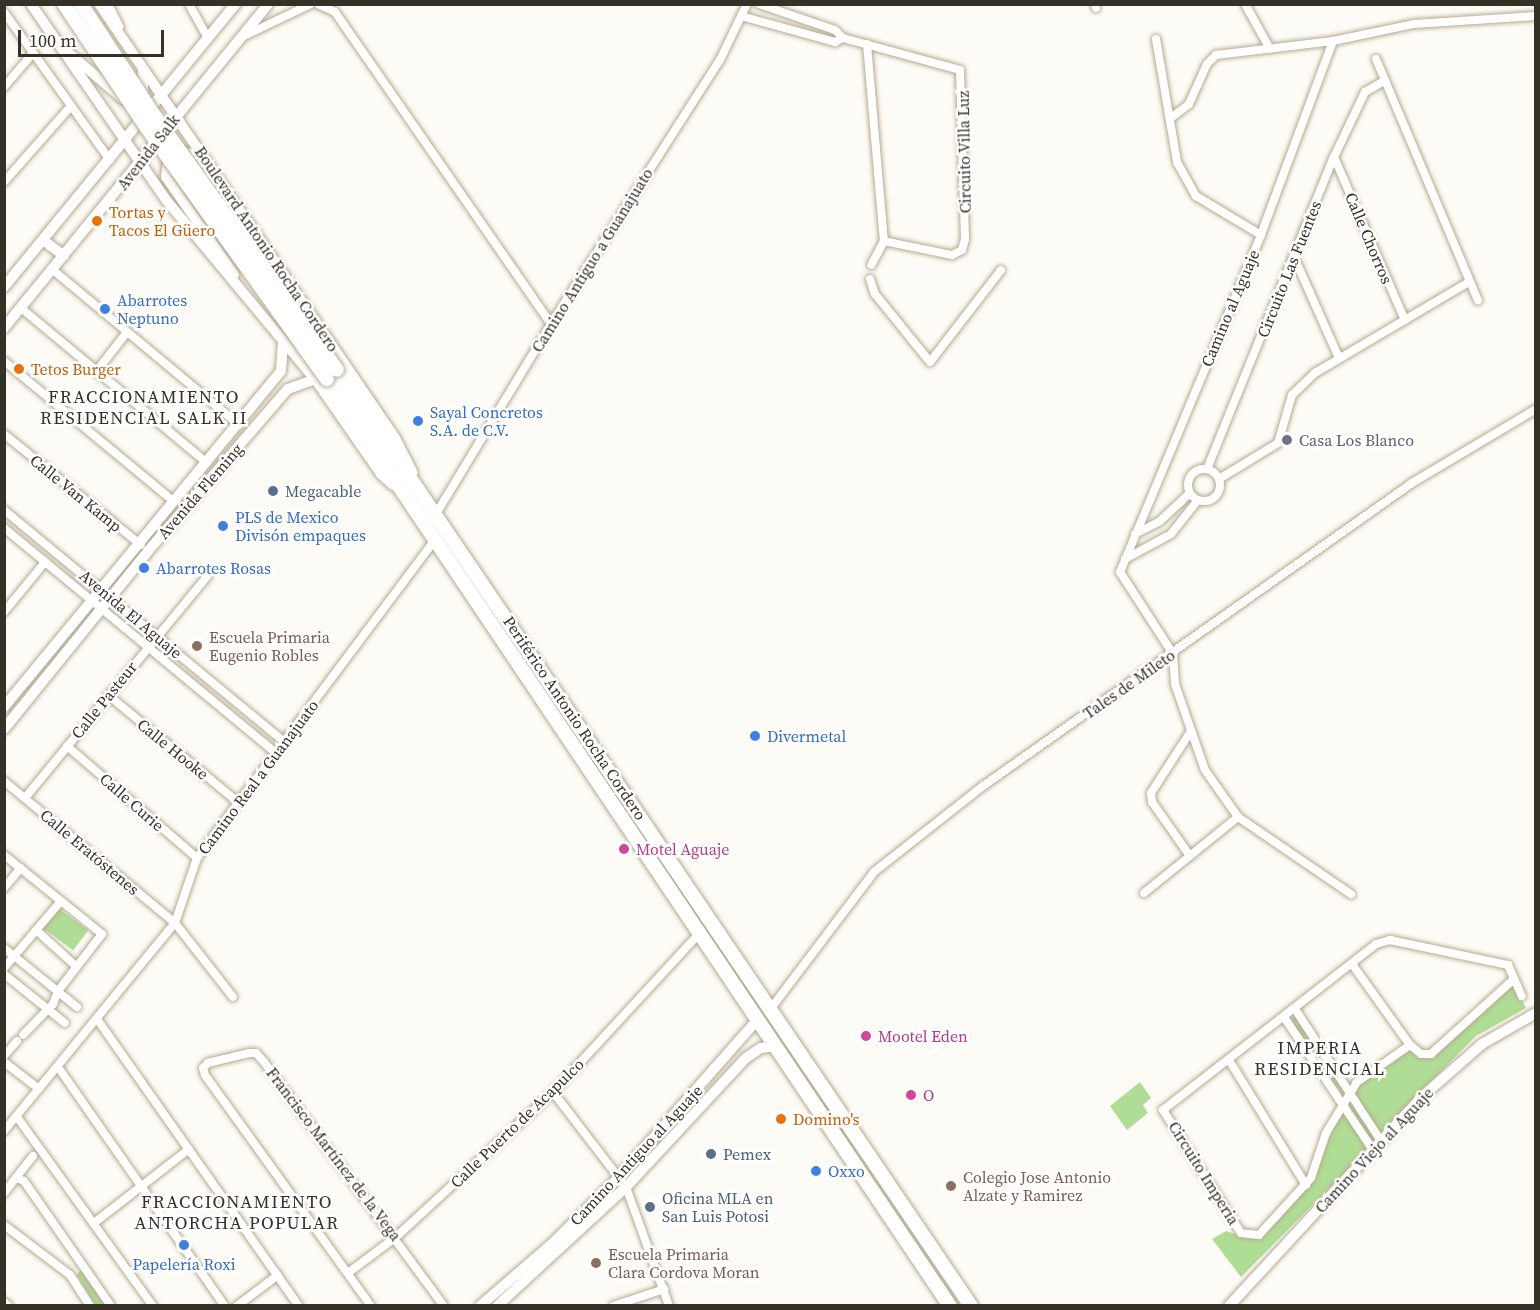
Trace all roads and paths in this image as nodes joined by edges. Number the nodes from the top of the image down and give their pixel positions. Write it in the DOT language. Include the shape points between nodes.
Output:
graph roads {
  1 [pos="32,4"];
  2 [pos="64,4"];
  3 [pos="81,4"];
  4 [pos="99,4"];
  5 [pos="108,4"];
  6 [pos="189,4"];
  7 [pos="236,4"];
  8 [pos="268,4"];
  9 [pos="311,4"];
  10 [pos="318,4"];
  11 [pos="747,4"];
  12 [pos="759,4"];
  13 [pos="1245,4"];
  14 [pos="4,12"];
  15 [pos="741,16"];
  16 [pos="1536,16"];
  17 [pos="208,38"];
  18 [pos="241,38"];
  19 [pos="843,38"];
  20 [pos="1156,39"];
  21 [pos="1333,40"];
  22 [pos="126,44"];
  23 [pos="867,44"];
  24 [pos="60,46"];
  25 [pos="1270,49"];
  26 [pos="33,53"];
  27 [pos="1376,59"];
  28 [pos="139,62"];
  29 [pos="1384,81"];
  30 [pos="4,87"];
  31 [pos="161,94"];
  32 [pos="71,106"];
  33 [pos="177,115"];
  34 [pos="1172,117"];
  35 [pos="125,141"];
  36 [pos="1334,157"];
  37 [pos="110,159"];
  38 [pos="140,163"];
  39 [pos="4,182"];
  40 [pos="225,186"];
  41 [pos="1261,235"];
  42 [pos="43,240"];
  43 [pos="884,241"];
  44 [pos="64,256"];
  45 [pos="1294,257"];
  46 [pos="871,265"];
  47 [pos="52,270"];
  48 [pos="1001,270"];
  49 [pos="870,279"];
  50 [pos="1469,282"];
  51 [pos="4,287"];
  52 [pos="1478,300"];
  53 [pos="252,303"];
  54 [pos="21,308"];
  55 [pos="1405,320"];
  56 [pos="551,324"];
  57 [pos="4,328"];
  58 [pos="126,332"];
  59 [pos="283,341"];
  60 [pos="1339,358"];
  61 [pos="4,361"];
  62 [pos="96,372"];
  63 [pos="326,376"];
  64 [pos="1536,409"];
  65 [pos="239,425"];
  66 [pos="4,434"];
  67 [pos="207,463"];
  68 [pos="1207,469"];
  69 [pos="1219,479"];
  70 [pos="1190,493"];
  71 [pos="423,495"];
  72 [pos="172,500"];
  73 [pos="1198,500"];
  74 [pos="5,512"];
  75 [pos="436,514"];
  76 [pos="1160,521"];
  77 [pos="4,528"];
  78 [pos="1135,534"];
  79 [pos="1171,534"];
  80 [pos="435,540"];
  81 [pos="137,542"];
  82 [pos="148,551"];
  83 [pos="1125,559"];
  84 [pos="45,562"];
  85 [pos="208,575"];
  86 [pos="100,589"];
  87 [pos="111,597"];
  88 [pos="91,600"];
  89 [pos="102,609"];
  90 [pos="4,612"];
  91 [pos="156,635"];
  92 [pos="147,646"];
  93 [pos="1173,654"];
  94 [pos="108,695"];
  95 [pos="4,707"];
  96 [pos="4,729"];
  97 [pos="1191,731"];
  98 [pos="284,742"];
  99 [pos="67,746"];
  100 [pos="276,753"];
  101 [pos="4,781"];
  102 [pos="25,798"];
  103 [pos="238,802"];
  104 [pos="1238,817"];
  105 [pos="4,855"];
  106 [pos="1190,856"];
  107 [pos="197,858"];
  108 [pos="21,868"];
  109 [pos="4,888"];
  110 [pos="1144,893"];
  111 [pos="1351,894"];
  112 [pos="61,901"];
  113 [pos="175,923"];
  114 [pos="36,930"];
  115 [pos="699,934"];
  116 [pos="4,948"];
  117 [pos="15,956"];
  118 [pos="1352,964"];
  119 [pos="77,967"];
  120 [pos="4,968"];
  121 [pos="4,974"];
  122 [pos="1514,979"];
  123 [pos="58,991"];
  124 [pos="1522,996"];
  125 [pos="233,997"];
  126 [pos="77,1007"];
  127 [pos="45,1009"];
  128 [pos="1295,1009"];
  129 [pos="769,1011"];
  130 [pos="1536,1013"];
  131 [pos="1284,1017"];
  132 [pos="97,1019"];
  133 [pos="757,1020"];
  134 [pos="64,1023"];
  135 [pos="23,1035"];
  136 [pos="17,1041"];
  137 [pos="1410,1045"];
  138 [pos="775,1046"];
  139 [pos="4,1056"];
  140 [pos="1229,1060"];
  141 [pos="4,1062"];
  142 [pos="58,1067"];
  143 [pos="39,1089"];
  144 [pos="553,1092"];
  145 [pos="1350,1092"];
  146 [pos="1343,1106"];
  147 [pos="17,1117"];
  148 [pos="4,1131"];
  149 [pos="1381,1141"];
  150 [pos="189,1149"];
  151 [pos="1373,1150"];
  152 [pos="33,1156"];
  153 [pos="19,1179"];
  154 [pos="622,1183"];
  155 [pos="1306,1185"];
  156 [pos="141,1186"];
  157 [pos="4,1193"];
  158 [pos="94,1223"];
  159 [pos="4,1225"];
  160 [pos="396,1237"];
  161 [pos="82,1265"];
  162 [pos="348,1273"];
  163 [pos="70,1275"];
  164 [pos="278,1275"];
  165 [pos="664,1289"];
  166 [pos="4,1302"];
  167 [pos="9,1305"];
  168 [pos="90,1305"];
  169 [pos="111,1305"];
  170 [pos="153,1305"];
  171 [pos="225,1305"];
  172 [pos="237,1305"];
  173 [pos="299,1305"];
  174 [pos="371,1305"];
  175 [pos="444,1305"];
  176 [pos="480,1305"];
  177 [pos="497,1305"];
  178 [pos="613,1305"];
  179 [pos="669,1305"];
  180 [pos="950,1305"];
  181 [pos="971,1305"];
  182 [pos="1228,1305"];
  1 -- 24 [label="street"];
  2 -- 63 [label="highway, Boulevard Antonio Rocha Cordero, bridge"];
  3 -- 63 [label="highway, Boulevard Antonio Rocha Cordero, bridge"];
  4 -- 22 [label="street"];
  5 -- 22 [label="street, Boulevard Antonio Rocha Cordero"];
  6 -- 17 [label="street"];
  7 -- 17 [label="street, Avenida Salk"];
  8 -- 18 [label="street, Avenida Salk"];
  9 -- 18 [label="street"];
  10 -- 56 [label="street" via="335,12"];
  11 -- 15 [label="street, Camino Antiguo a Guanajuato"];
  12 -- 19 [label="street, Circuito Villa Luz" via="836,30"];
  13 -- 25 [label="street"];
  14 -- 26 [label="street"];
  15 -- 19 [label="street, Circuito Villa Luz" via="835,42"];
  15 -- 56 [label="street, Camino Antiguo a Guanajuato" via="720,60"];
  16 -- 21 [label="street" via="1414,24"];
  17 -- 31 [label="street, Avenida Salk"];
  18 -- 33 [label="street, Avenida Salk"];
  19 -- 23 [label="street, Circuito Villa Luz"];
  20 -- 34 [label="street"];
  21 -- 25 [label="street"];
  21 -- 41 [label="street, Camino al Aguaje"];
  22 -- 28 [label="street, Boulevard Antonio Rocha Cordero"];
  23 -- 43 [label="street"];
  23 -- 43 [label="street, Circuito Villa Luz" via="960,70 963,81 962,250 952,255"];
  24 -- 28 [label="street" via="123,99 138,96 146,84"];
  24 -- 35 [label="street"];
  25 -- 34 [label="street" via="1216,55 1207,64 1189,104"];
  26 -- 30 [label="street"];
  26 -- 32 [label="street"];
  27 -- 29 [label="street"];
  28 -- 31 [label="street, Boulevard Antonio Rocha Cordero"];
  29 -- 36 [label="street, Circuito Las Fuentes" via="1365,92"];
  29 -- 50 [label="street"];
  31 -- 33 [label="street, Boulevard Antonio Rocha Cordero"];
  31 -- 35 [label="street, Avenida Salk"];
  32 -- 37 [label="street"];
  32 -- 39 [label="street"];
  33 -- 38 [label="street, Avenida Salk"];
  33 -- 40 [label="street, Boulevard Antonio Rocha Cordero"];
  34 -- 41 [label="street" via="1177,162 1196,196"];
  35 -- 37 [label="street, Avenida Salk"];
  35 -- 38 [label="street"];
  36 -- 45 [label="street, Circuito Las Fuentes"];
  36 -- 55 [label="street, Calle Chorros"];
  37 -- 42 [label="street, Avenida Salk"];
  38 -- 44 [label="street, Avenida Salk"];
  38 -- 53 [label="street" via="187,228"];
  40 -- 53 [label="street" via="198,157 188,152 172,156 166,166 168,182"];
  40 -- 71 [label="street, Boulevard Antonio Rocha Cordero" via="395,438"];
  41 -- 78 [label="street, Camino al Aguaje"];
  42 -- 44 [label="street"];
  42 -- 51 [label="street, Avenida Salk"];
  43 -- 46 [label="street"];
  44 -- 47 [label="street, Avenida Salk"];
  45 -- 60 [label="street"];
  45 -- 68 [label="street, Circuito Las Fuentes"];
  47 -- 54 [label="street, Avenida Salk"];
  47 -- 58 [label="street"];
  48 -- 49 [label="street" via="930,363 875,294"];
  50 -- 52 [label="street"];
  50 -- 55 [label="street"];
  53 -- 59 [label="street"];
  54 -- 57 [label="street, Avenida Salk"];
  54 -- 62 [label="street"];
  55 -- 60 [label="street"];
  56 -- 75 [label="street, Camino Antiguo a Guanajuato"];
  58 -- 62 [label="street"];
  58 -- 65 [label="street"];
  59 -- 63 [label="street"];
  59 -- 65 [label="street, Avenida Fleming" via="281,371"];
  60 -- 69 [label="street" via="1315,373 1292,395 1278,442"];
  61 -- 72 [label="street"];
  62 -- 67 [label="street"];
  63 -- 71 [label="highway, Periférico Antonio Rocha Cordero"];
  63 -- 80 [label="highway, Periférico Antonio Rocha Cordero"];
  63 -- 82 [label="street, Avenida Fleming" via="288,389"];
  64 -- 93 [label="street, Tales de Mileto" via="1412,483"];
  65 -- 67 [label="street, Avenida Fleming"];
  66 -- 81 [label="street, Calle Van Kamp"];
  67 -- 72 [label="street, Avenida Fleming"];
  68 -- 69 [label="street"];
  68 -- 70 [label="street" via="1193,473 1188,483"];
  69 -- 73 [label="street" via="1217,494 1208,500"];
  70 -- 73 [label="street"];
  70 -- 76 [label="street"];
  71 -- 75 [label="highway, Periférico Antonio Rocha Cordero"];
  72 -- 81 [label="street, Avenida Fleming"];
  73 -- 79 [label="street"];
  74 -- 86 [label="street, Avenida El Aguaje"];
  75 -- 129 [label="highway, Periférico Antonio Rocha Cordero" via="650,827"];
  76 -- 78 [label="street"];
  76 -- 79 [label="street"];
  77 -- 84 [label="street, Avenida El Aguaje"];
  78 -- 83 [label="street, Camino al Aguaje"];
  79 -- 83 [label="street"];
  80 -- 98 [label="street, Camino Real a Guanajuato"];
  80 -- 115 [label="highway, Periférico Antonio Rocha Cordero"];
  81 -- 82 [label="street, Calle Van Kamp"];
  81 -- 86 [label="street, Avenida Fleming"];
  82 -- 87 [label="street, Avenida Fleming"];
  83 -- 93 [label="street, Camino al Aguaje" via="1120,572"];
  84 -- 88 [label="street, Avenida El Aguaje"];
  84 -- 90 [label="street"];
  85 -- 91 [label="street, Calle Pasteur"];
  86 -- 87 [label="street, Avenida El Aguaje"];
  86 -- 88 [label="street, Avenida Fleming"];
  87 -- 89 [label="street, Avenida Fleming"];
  87 -- 91 [label="street, Avenida El Aguaje"];
  88 -- 89 [label="street, Avenida El Aguaje"];
  88 -- 95 [label="street, Avenida Fleming"];
  89 -- 92 [label="street, Avenida El Aguaje"];
  89 -- 96 [label="street, Avenida Fleming"];
  91 -- 92 [label="street, Calle Pasteur"];
  91 -- 98 [label="street, Avenida El Aguaje"];
  92 -- 94 [label="street, Calle Pasteur"];
  92 -- 100 [label="street, Avenida El Aguaje"];
  93 -- 97 [label="street" via="1175,684"];
  93 -- 129 [label="street, Tales de Mileto" via="983,786 874,872"];
  94 -- 99 [label="street, Calle Pasteur"];
  94 -- 103 [label="street, Calle Hooke"];
  97 -- 104 [label="street" via="1205,770"];
  97 -- 106 [label="street" via="1151,793 1152,802"];
  98 -- 100 [label="street, Camino Real a Guanajuato"];
  99 -- 102 [label="street, Calle Pasteur"];
  99 -- 107 [label="street, Calle Curie"];
  100 -- 103 [label="street, Camino Real a Guanajuato"];
  101 -- 102 [label="street, Calle Eratóstenes"];
  102 -- 113 [label="street, Calle Eratóstenes"];
  103 -- 107 [label="street, Camino Real a Guanajuato"];
  104 -- 106 [label="street"];
  104 -- 111 [label="street"];
  105 -- 108 [label="street"];
  106 -- 110 [label="street"];
  107 -- 113 [label="street, Camino Real a Guanajuato"];
  108 -- 109 [label="street"];
  108 -- 112 [label="street"];
  112 -- 114 [label="street"];
  112 -- 119 [label="street" via="102,934"];
  113 -- 125 [label="street, Calle Eratóstenes"];
  113 -- 132 [label="street, Camino Real a Guanajuato"];
  114 -- 117 [label="street"];
  114 -- 119 [label="street"];
  115 -- 133 [label="highway, Periférico Antonio Rocha Cordero"];
  115 -- 144 [label="street, Calle Puerto de Acapulco"];
  116 -- 117 [label="street"];
  117 -- 120 [label="street"];
  117 -- 123 [label="street"];
  118 -- 122 [label="street, Circuito Imperia" via="1376,944 1390,940 1508,964"];
  118 -- 128 [label="street, Circuito Imperia"];
  118 -- 137 [label="street"];
  119 -- 123 [label="street"];
  121 -- 127 [label="street"];
  122 -- 124 [label="street, Circuito Imperia"];
  122 -- 137 [label="street" via="1431,1054 1421,1054"];
  123 -- 126 [label="street"];
  123 -- 127 [label="street" via="53,1004"];
  127 -- 134 [label="street"];
  127 -- 135 [label="street"];
  128 -- 131 [label="street, Circuito Imperia"];
  128 -- 145 [label="street"];
  129 -- 181 [label="highway, Periférico Antonio Rocha Cordero"];
  130 -- 149 [label="street, Camino Viejo al Aguaje" via="1482,1044"];
  131 -- 140 [label="street, Circuito Imperia"];
  131 -- 146 [label="street"];
  132 -- 142 [label="street, Camino Real a Guanajuato"];
  132 -- 150 [label="street"];
  133 -- 138 [label="highway, Periférico Antonio Rocha Cordero"];
  133 -- 154 [label="street, Camino Antiguo al Aguaje"];
  136 -- 139 [label="street"];
  137 -- 145 [label="street, Circuito Imperia" via="1357,1082"];
  138 -- 154 [label="street, Camino Antiguo al Aguaje" via="761,1048 746,1059"];
  138 -- 180 [label="highway, Periférico Antonio Rocha Cordero"];
  140 -- 155 [label="street"];
  140 -- 155 [label="street, Circuito Imperia" via="1163,1110 1241,1233 1259,1235"];
  141 -- 143 [label="street"];
  142 -- 143 [label="street, Camino Real a Guanajuato"];
  142 -- 156 [label="street"];
  143 -- 147 [label="street, Camino Real a Guanajuato"];
  144 -- 154 [label="street"];
  144 -- 160 [label="street, Calle Puerto de Acapulco"];
  145 -- 146 [label="street, Circuito Imperia"];
  145 -- 149 [label="street"];
  146 -- 151 [label="street"];
  146 -- 155 [label="street, Circuito Imperia" via="1326,1133"];
  147 -- 148 [label="street, Camino Real a Guanajuato"];
  147 -- 158 [label="street"];
  149 -- 151 [label="street, Camino Viejo al Aguaje"];
  150 -- 156 [label="street"];
  150 -- 164 [label="street"];
  151 -- 182 [label="street, Camino Viejo al Aguaje"];
  152 -- 153 [label="street"];
  153 -- 157 [label="street"];
  153 -- 161 [label="street"];
  154 -- 165 [label="street"];
  154 -- 176 [label="street, Camino Antiguo al Aguaje"];
  154 -- 177 [label="street, Camino Antiguo al Aguaje"];
  156 -- 158 [label="street"];
  156 -- 171 [label="street"];
  158 -- 170 [label="street"];
  159 -- 163 [label="street"];
  160 -- 162 [label="street, Calle Puerto de Acapulco"];
  160 -- 162 [label="street, Francisco Martínez de la Vega" via="256,1053 208,1063 203,1068 205,1075"];
  160 -- 175 [label="street, Francisco Martínez de la Vega"];
  161 -- 163 [label="street"];
  161 -- 169 [label="street"];
  162 -- 174 [label="street, Francisco Martínez de la Vega"];
  163 -- 168 [label="street"];
  164 -- 172 [label="street"];
  164 -- 173 [label="street"];
  165 -- 178 [label="street"];
  165 -- 179 [label="street"];
  166 -- 167 [label="street"];
}
